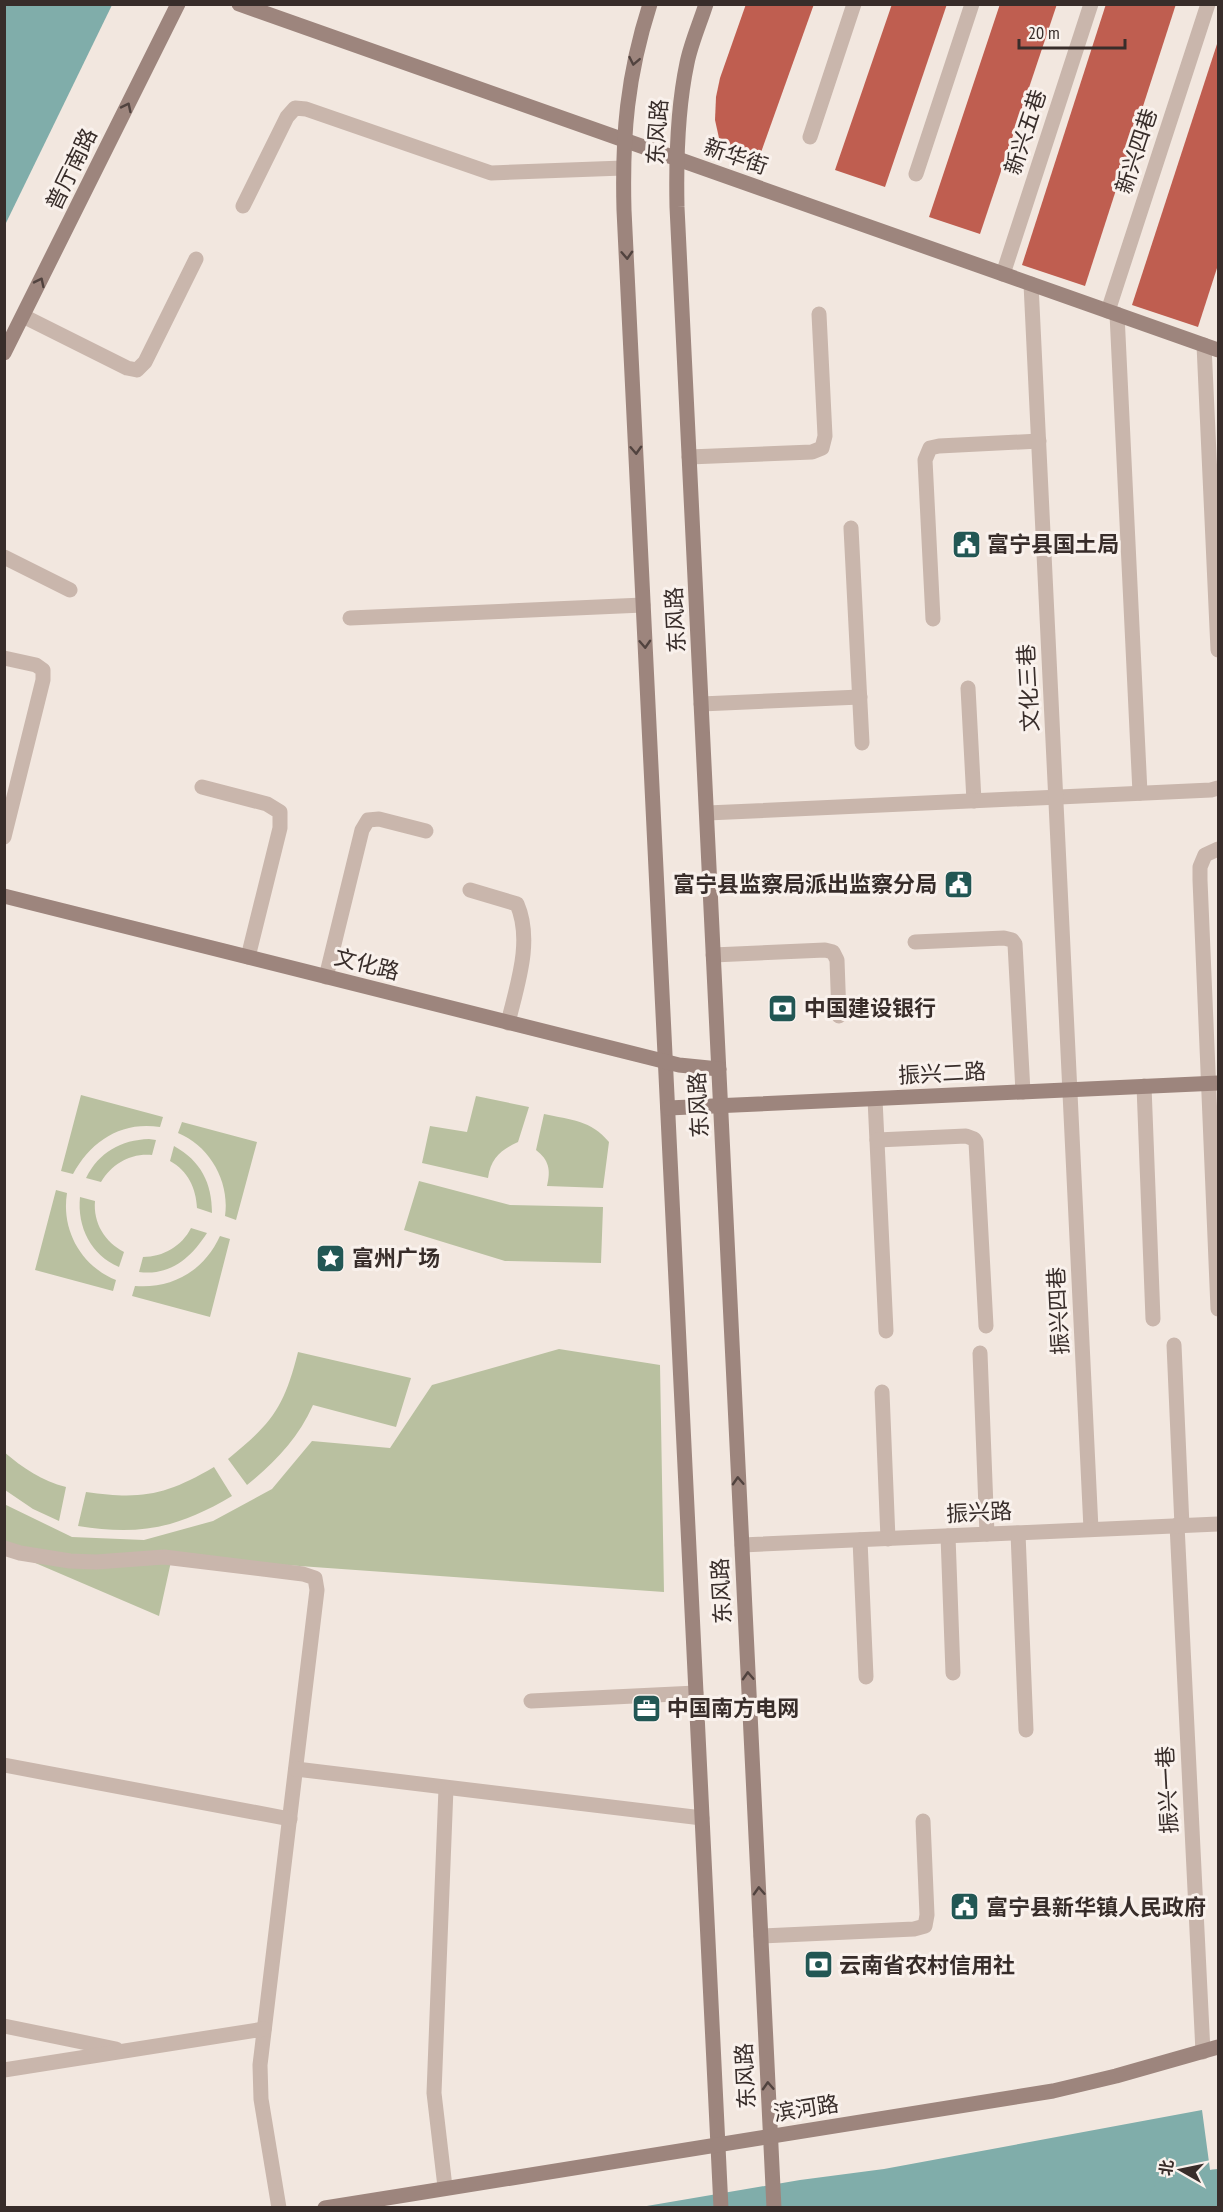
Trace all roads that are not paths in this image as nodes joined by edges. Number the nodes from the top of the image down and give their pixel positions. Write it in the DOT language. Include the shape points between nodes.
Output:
graph roads {
  1 [pos="178,4"];
  2 [pos="239,4"];
  3 [pos="650,4"];
  4 [pos="706,4"];
  5 [pos="854,4"];
  6 [pos="972,4"];
  7 [pos="1091,4"];
  8 [pos="1208,4"];
  9 [pos="810,137"];
  10 [pos="624,141"];
  11 [pos="677,159"];
  12 [pos="623,168"];
  13 [pos="916,174"];
  14 [pos="243,206"];
  15 [pos="196,259"];
  16 [pos="1003,274"];
  17 [pos="1031,284"];
  18 [pos="1112,312"];
  19 [pos="819,314"];
  20 [pos="23,316"];
  21 [pos="1211,347"];
  22 [pos="4,353"];
  23 [pos="1039,441"];
  24 [pos="689,457"];
  25 [pos="851,528"];
  26 [pos="4,557"];
  27 [pos="70,590"];
  28 [pos="643,605"];
  29 [pos="350,618"];
  30 [pos="933,619"];
  31 [pos="1218,650"];
  32 [pos="4,658"];
  33 [pos="968,688"];
  34 [pos="860,697"];
  35 [pos="701,704"];
  36 [pos="862,743"];
  37 [pos="202,787"];
  38 [pos="1218,788"];
  39 [pos="1140,793"];
  40 [pos="1056,797"];
  41 [pos="974,801"];
  42 [pos="707,813"];
  43 [pos="426,831"];
  44 [pos="4,837"];
  45 [pos="1218,849"];
  46 [pos="470,890"];
  47 [pos="4,896"];
  48 [pos="915,942"];
  49 [pos="713,955"];
  50 [pos="248,957"];
  51 [pos="326,977"];
  52 [pos="839,1016"];
  53 [pos="508,1023"];
  54 [pos="665,1062"];
  55 [pos="719,1069"];
  56 [pos="1214,1083"];
  57 [pos="1144,1086"];
  58 [pos="1070,1090"];
  59 [pos="1023,1092"];
  60 [pos="875,1099"];
  61 [pos="721,1106"];
  62 [pos="668,1108"];
  63 [pos="877,1140"];
  64 [pos="1218,1309"];
  65 [pos="1153,1319"];
  66 [pos="986,1326"];
  67 [pos="886,1331"];
  68 [pos="1174,1345"];
  69 [pos="980,1353"];
  70 [pos="882,1392"];
  71 [pos="1218,1524"];
  72 [pos="1180,1526"];
  73 [pos="1091,1529"];
  74 [pos="1018,1533"];
  75 [pos="987,1534"];
  76 [pos="948,1536"];
  77 [pos="888,1539"];
  78 [pos="860,1540"];
  79 [pos="742,1545"];
  80 [pos="4,1548"];
  81 [pos="953,1673"];
  82 [pos="866,1677"];
  83 [pos="696,1693"];
  84 [pos="531,1701"];
  85 [pos="1026,1730"];
  86 [pos="4,1765"];
  87 [pos="296,1769"];
  88 [pos="446,1788"];
  89 [pos="702,1818"];
  90 [pos="290,1819"];
  91 [pos="923,1821"];
  92 [pos="761,1936"];
  93 [pos="4,2026"];
  94 [pos="264,2029"];
  95 [pos="1218,2048"];
  96 [pos="128,2051"];
  97 [pos="1203,2052"];
  98 [pos="4,2070"];
  99 [pos="770,2136"];
  100 [pos="718,2145"];
  101 [pos="446,2187"];
  102 [pos="279,2208"];
  103 [pos="325,2208"];
  104 [pos="721,2208"];
  105 [pos="774,2208"];
  20 -- 1 [label="main road, 普厅南路, one-way"];
  2 -- 10 [label="main road, 新华街"];
  3 -- 10 [label="main road, 东风路, one-way" via="629,84"];
  4 -- 11 [label="main road, 东风路" via="687,60"];
  5 -- 9 [label="street"];
  6 -- 13 [label="street"];
  7 -- 16 [label="street, 新兴五巷"];
  8 -- 18 [label="street, 新兴四巷"];
  10 -- 11 [label="main road, 新华街"];
  10 -- 12 [label="main road, 东风路"];
  11 -- 16 [label="main road, 新华街"];
  11 -- 24 [label="main road, 东风路"];
  12 -- 14 [label="street" via="491,173 295,108"];
  12 -- 28 [label="main road, 东风路, one-way"];
  15 -- 20 [label="street" via="145,362 137,370"];
  16 -- 17 [label="main road, 新华街"];
  17 -- 18 [label="main road, 新华街"];
  17 -- 23 [label="street, 文化三巷"];
  18 -- 21 [label="main road, 新华街"];
  18 -- 39 [label="street"];
  19 -- 24 [label="street" via="825,436 822,448 812,452"];
  20 -- 22 [label="main road, 普厅南路"];
  21 -- 31 [label="street"];
  23 -- 30 [label="street" via="930,448 926,460"];
  23 -- 40 [label="street, 文化三巷"];
  24 -- 35 [label="main road, 东风路"];
  25 -- 34 [label="street"];
  26 -- 27 [label="street"];
  28 -- 29 [label="street"];
  28 -- 54 [label="main road, 东风路, one-way"];
  32 -- 44 [label="street" via="36,665 43,670 44,680"];
  33 -- 41 [label="street"];
  34 -- 35 [label="street"];
  34 -- 36 [label="street"];
  35 -- 42 [label="main road, 东风路"];
  37 -- 50 [label="street" via="267,804 280,812 280,828"];
  38 -- 39 [label="street"];
  39 -- 40 [label="street"];
  40 -- 41 [label="street"];
  40 -- 58 [label="street, 文化三巷"];
  41 -- 42 [label="street"];
  42 -- 49 [label="main road, 东风路"];
  43 -- 51 [label="street" via="379,819 368,820 362,830"];
  45 -- 56 [label="street" via="1205,855 1200,867"];
  46 -- 53 [label="street" via="518,904 521,913 523,958"];
  47 -- 50 [label="main road, 文化路"];
  48 -- 59 [label="street" via="1004,938 1015,944"];
  49 -- 52 [label="street" via="832,952 837,960"];
  49 -- 55 [label="main road, 东风路"];
  50 -- 51 [label="main road, 文化路"];
  51 -- 53 [label="main road, 文化路"];
  53 -- 54 [label="main road, 文化路"];
  54 -- 55 [label="main road, 文化路"];
  54 -- 62 [label="main road, 东风路"];
  55 -- 61 [label="main road, 东风路"];
  56 -- 57 [label="main road, 振兴二路"];
  56 -- 64 [label="street"];
  57 -- 58 [label="main road, 振兴二路"];
  57 -- 65 [label="street"];
  58 -- 59 [label="main road, 振兴二路"];
  58 -- 73 [label="street, 振兴四巷"];
  59 -- 60 [label="main road, 振兴二路"];
  60 -- 61 [label="main road, 振兴二路"];
  60 -- 63 [label="street"];
  61 -- 62 [label="main road, 振兴二路"];
  79 -- 61 [label="main road, 东风路, one-way"];
  62 -- 83 [label="main road, 东风路"];
  63 -- 66 [label="street" via="966,1136 976,1142"];
  63 -- 67 [label="street"];
  68 -- 72 [label="street, 振兴一巷"];
  69 -- 75 [label="street"];
  70 -- 77 [label="street"];
  71 -- 72 [label="street, 振兴路"];
  72 -- 73 [label="street, 振兴路"];
  72 -- 97 [label="street, 振兴一巷"];
  73 -- 74 [label="street, 振兴路"];
  74 -- 75 [label="street, 振兴路"];
  74 -- 85 [label="street"];
  75 -- 76 [label="street, 振兴路"];
  76 -- 77 [label="street, 振兴路"];
  76 -- 81 [label="street"];
  77 -- 78 [label="street, 振兴路"];
  78 -- 79 [label="street, 振兴路"];
  78 -- 82 [label="street"];
  92 -- 79 [label="main road, 东风路, one-way"];
  80 -- 87 [label="street" via="70,1561 164,1557 315,1578 317,1590"];
  83 -- 84 [label="street"];
  83 -- 89 [label="main road, 东风路"];
  86 -- 90 [label="street"];
  87 -- 88 [label="street"];
  87 -- 90 [label="street"];
  88 -- 89 [label="street"];
  88 -- 101 [label="street" via="434,2093"];
  89 -- 100 [label="main road, 东风路"];
  90 -- 94 [label="street"];
  91 -- 92 [label="street" via="925,1926"];
  99 -- 92 [label="main road, 东风路, one-way"];
  93 -- 96 [label="street"];
  94 -- 96 [label="street"];
  94 -- 102 [label="street" via="260,2082"];
  95 -- 97 [label="main road, 滨河路"];
  96 -- 98 [label="street"];
  97 -- 99 [label="main road, 滨河路" via="1053,2091"];
  99 -- 100 [label="main road, 滨河路"];
  99 -- 105 [label="main road, 东风路"];
  100 -- 101 [label="main road, 滨河路"];
  100 -- 104 [label="main road, 东风路"];
  101 -- 103 [label="main road, 滨河路"];
}
